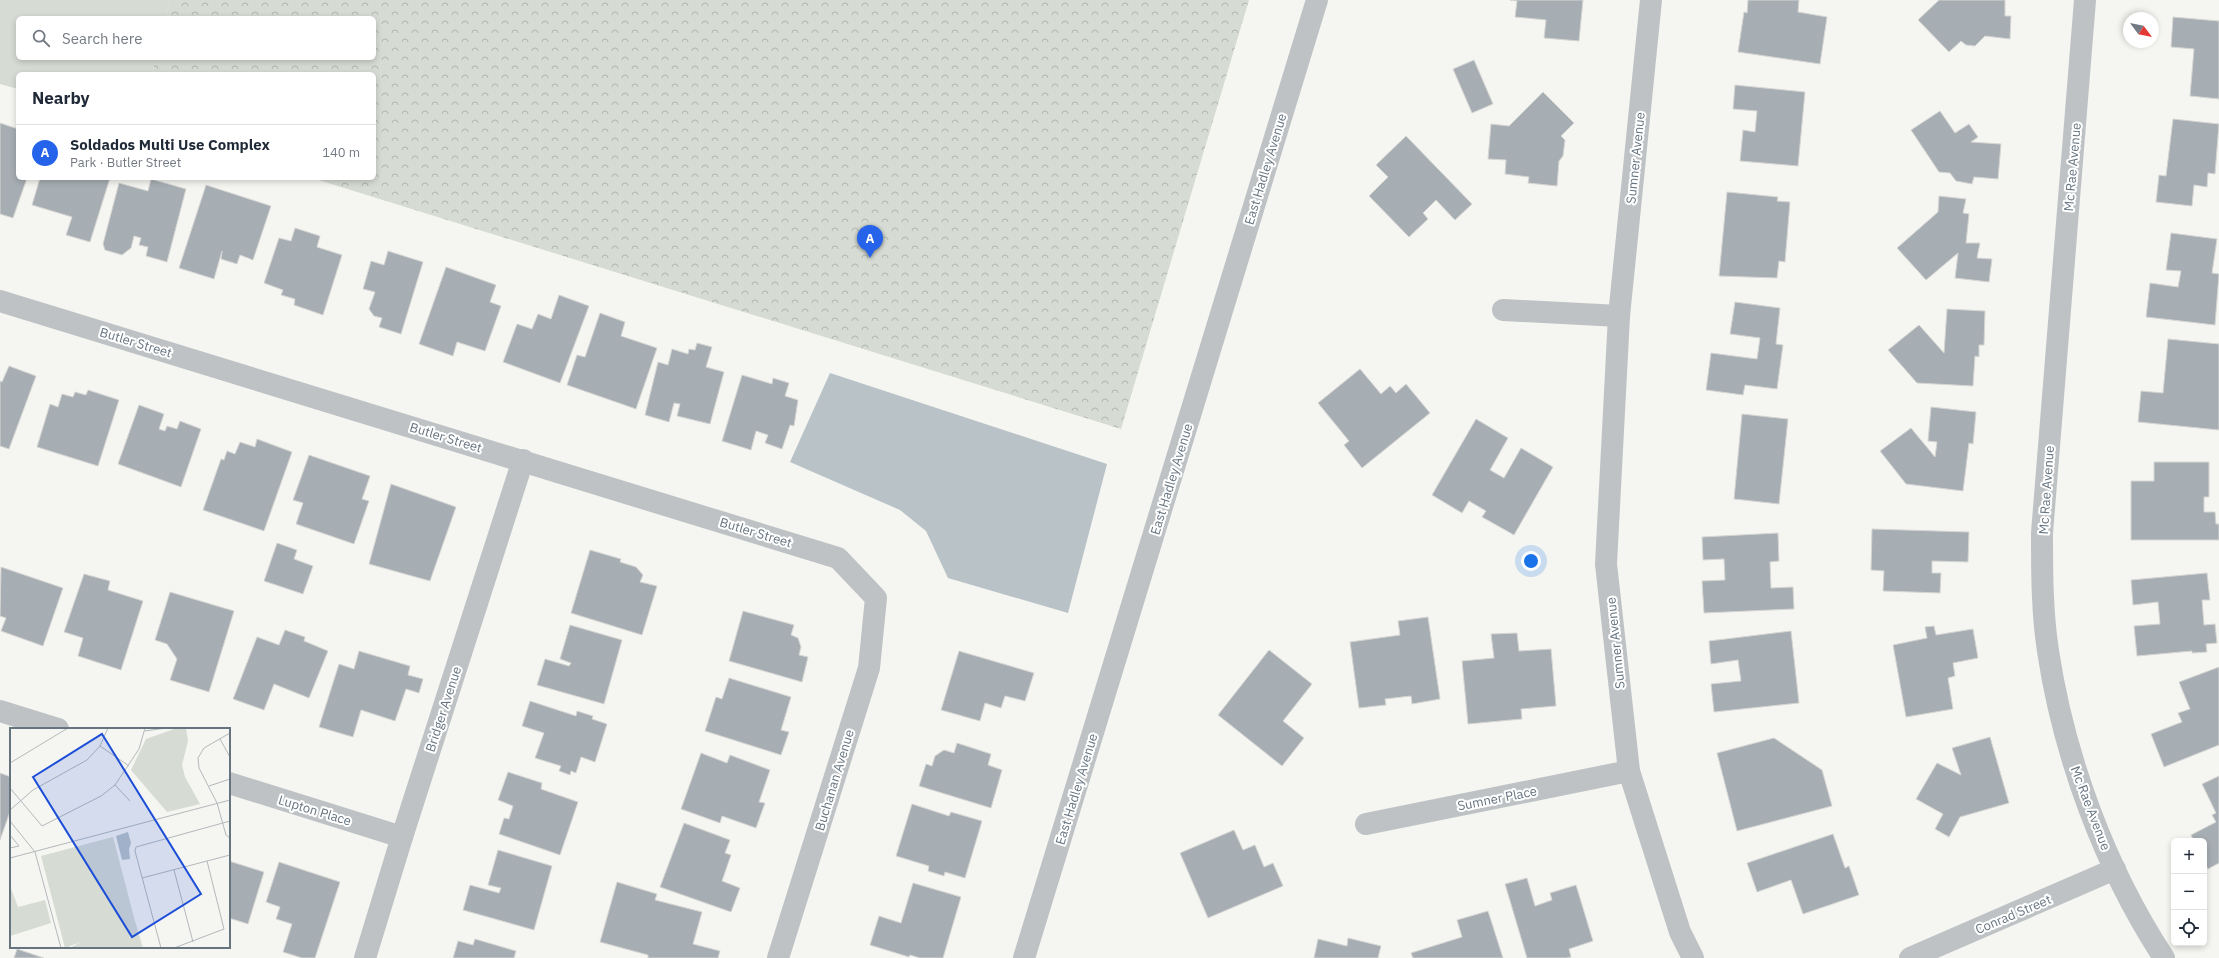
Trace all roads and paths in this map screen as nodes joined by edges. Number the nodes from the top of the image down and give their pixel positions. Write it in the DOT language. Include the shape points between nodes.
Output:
graph roads {
  1 [pos="1317,0"];
  2 [pos="1651,0"];
  3 [pos="2085,0"];
  4 [pos="0,301"];
  5 [pos="1503,310"];
  6 [pos="1620,316"];
  7 [pos="523,460"];
  8 [pos="876,598"];
  9 [pos="0,711"];
  10 [pos="55,728"];
  11 [pos="1629,771"];
  12 [pos="230,783"];
  13 [pos="1366,824"];
  14 [pos="402,837"];
  15 [pos="2115,869"];
  16 [pos="365,958"];
  17 [pos="778,958"];
  18 [pos="1024,958"];
  19 [pos="1693,958"];
  20 [pos="1910,958"];
  21 [pos="2164,958"];
  1 -- 18 [label="street, East Hadley Avenue"];
  2 -- 6 [label="street, Sumner Avenue"];
  3 -- 15 [label="street, Mc Rae Avenue" via="2042,533 2042,596 2059,711 2077,775"];
  4 -- 7 [label="street, Butler Street"];
  5 -- 6 [label="street"];
  6 -- 11 [label="street, Sumner Avenue" via="1606,564"];
  7 -- 8 [label="street, Butler Street" via="838,558"];
  7 -- 14 [label="street, Bridger Avenue"];
  8 -- 17 [label="street, Buchanan Avenue" via="869,668"];
  9 -- 10 [label="street"];
  11 -- 13 [label="street, Sumner Place"];
  11 -- 19 [label="street, Sumner Avenue" via="1680,932"];
  12 -- 14 [label="street, Lupton Place"];
  14 -- 16 [label="street, Bridger Avenue"];
  15 -- 20 [label="street, Conrad Street"];
  15 -- 21 [label="street, Mc Rae Avenue" via="2147,932"];
}
